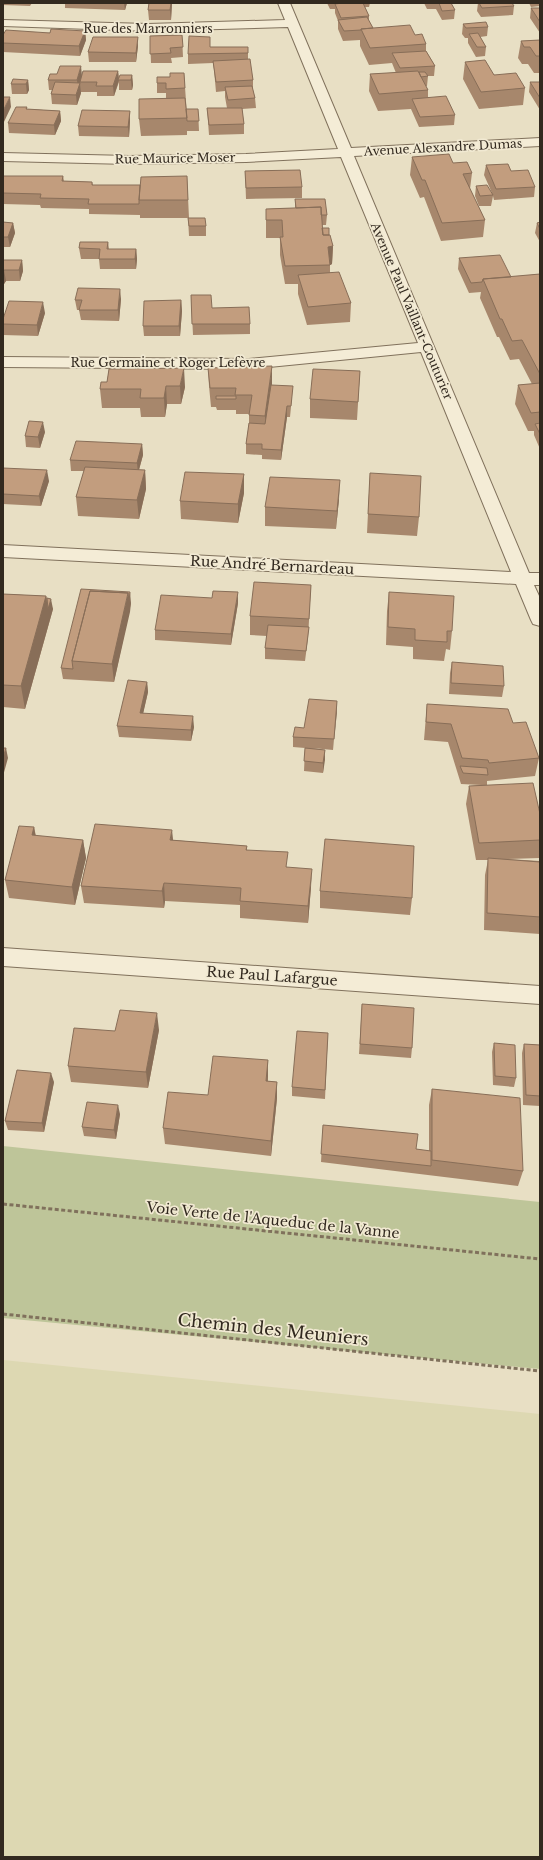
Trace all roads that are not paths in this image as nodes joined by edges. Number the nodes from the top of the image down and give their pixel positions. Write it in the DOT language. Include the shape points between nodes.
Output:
graph roads {
  1 [pos="284,3"];
  2 [pos="3,22"];
  3 [pos="292,23"];
  4 [pos="540,142"];
  5 [pos="346,153"];
  6 [pos="3,157"];
  7 [pos="428,347"];
  8 [pos="3,362"];
  9 [pos="3,551"];
  10 [pos="522,578"];
  11 [pos="540,579"];
  12 [pos="540,620"];
  13 [pos="3,956"];
  14 [pos="540,994"];
  1 -- 3 [label="street, Avenue Paul Vaillant-Couturier"];
  2 -- 3 [label="street, Rue des Marronniers" via="81,28 198,29"];
  3 -- 5 [label="street, Avenue Paul Vaillant-Couturier"];
  4 -- 5 [label="street, Avenue Alexandre Dumas"];
  5 -- 6 [label="street, Rue Maurice Moser" via="129,160"];
  5 -- 7 [label="street, Avenue Paul Vaillant-Couturier"];
  7 -- 8 [label="street, Rue Germaine et Roger Lefèvre" via="249,364"];
  7 -- 10 [label="street, Avenue Paul Vaillant-Couturier"];
  9 -- 10 [label="street, Rue André Bernardeau"];
  10 -- 11 [label="street, Rue André Bernardeau"];
  10 -- 12 [label="street, Avenue Paul Vaillant-Couturier"];
  13 -- 14 [label="street, Rue Paul Lafargue"];
}
